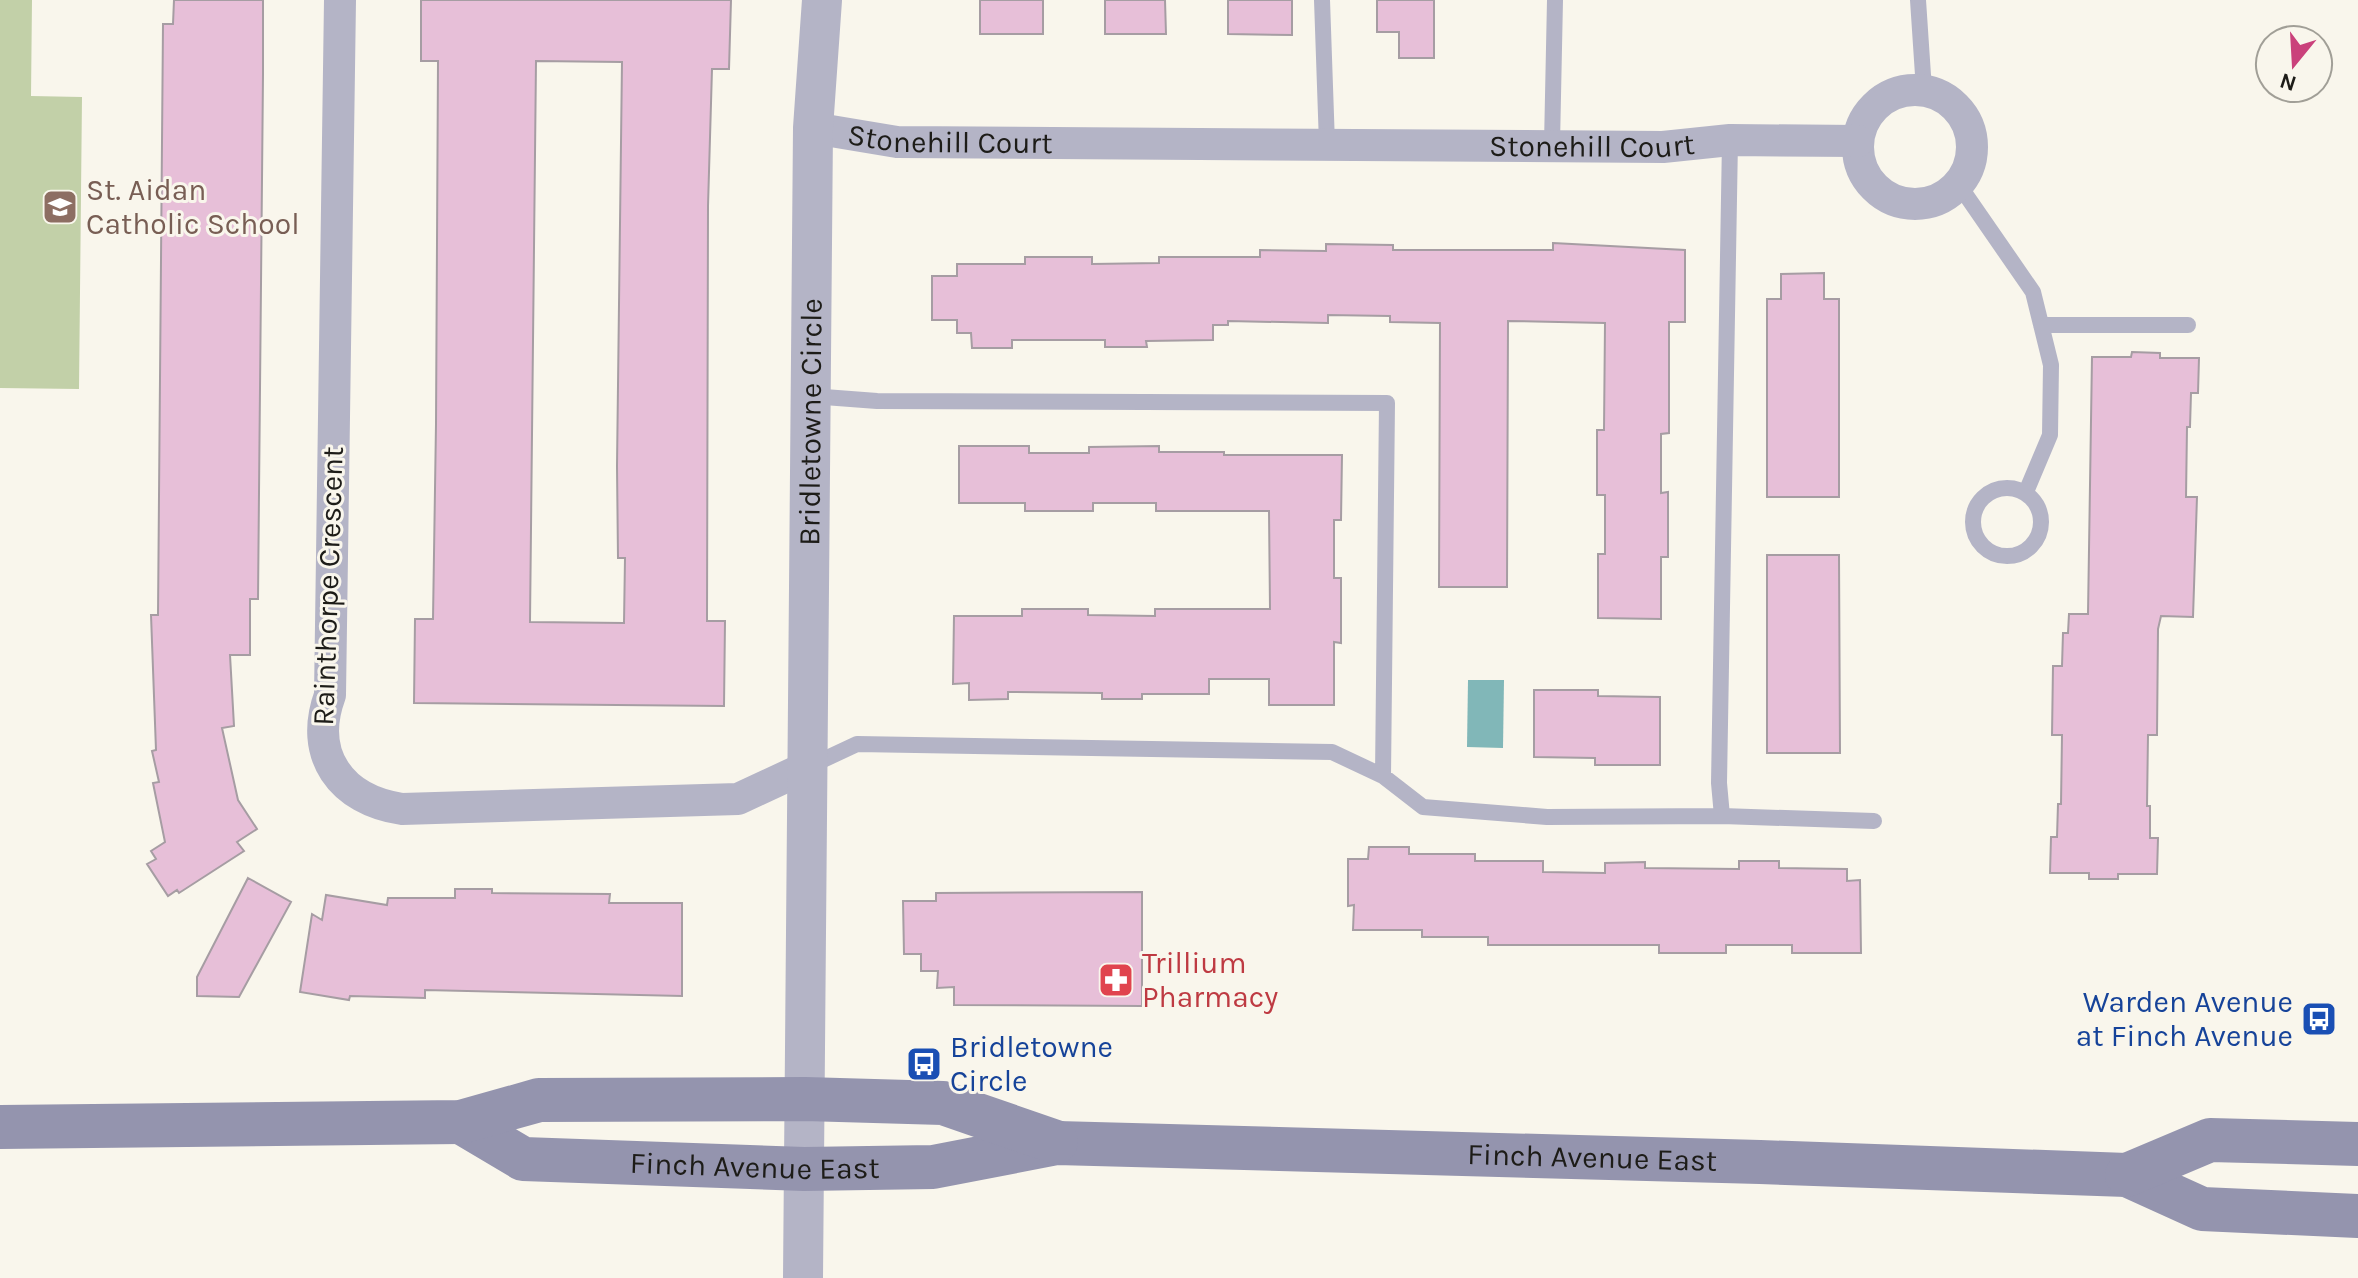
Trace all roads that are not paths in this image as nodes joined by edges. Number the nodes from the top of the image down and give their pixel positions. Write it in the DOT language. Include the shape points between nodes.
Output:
graph roads {
  1 [pos="340,0"];
  2 [pos="822,0"];
  3 [pos="1322,0"];
  4 [pos="1555,0"];
  5 [pos="1918,0"];
  6 [pos="1924,90"];
  7 [pos="813,128"];
  8 [pos="1730,140"];
  9 [pos="1858,141"];
  10 [pos="1327,144"];
  11 [pos="1552,144"];
  12 [pos="1959,185"];
  13 [pos="2041,325"];
  14 [pos="2188,325"];
  15 [pos="811,396"];
  16 [pos="2026,492"];
  17 [pos="809,766"];
  18 [pos="1383,776"];
  19 [pos="1722,816"];
  20 [pos="1874,821"];
  21 [pos="805,1099"];
  22 [pos="461,1122"];
  23 [pos="0,1127"];
  24 [pos="1057,1143"];
  25 [pos="2358,1144"];
  26 [pos="804,1169"];
  27 [pos="2127,1175"];
  28 [pos="2358,1216"];
  29 [pos="803,1278"];
  1 -- 17 [label="street, Rainthorpe Crescent" via="330,695 322,731 329,762 366,800 402,809 738,799"];
  2 -- 7 [label="street, Bridletowne Circle"];
  3 -- 10 [label="lane"];
  4 -- 11 [label="lane"];
  5 -- 6 [label="lane"];
  6 -- 9 [label="street" via="1901,91 1880,102 1864,119"];
  6 -- 12 [label="street" via="1952,103 1970,128 1972,158"];
  7 -- 10 [label="street, Stonehill Court" via="897,142"];
  7 -- 15 [label="street, Bridletowne Circle"];
  8 -- 9 [label="street, Stonehill Court"];
  8 -- 11 [label="street, Stonehill Court" via="1663,147"];
  8 -- 19 [label="lane"];
  9 -- 12 [label="street" via="1862,170 1879,193 1906,204 1935,202"];
  10 -- 11 [label="street, Stonehill Court"];
  12 -- 13 [label="lane" via="2033,292"];
  13 -- 14 [label="lane"];
  13 -- 16 [label="lane" via="2051,365 2050,435"];
  15 -- 17 [label="street, Bridletowne Circle"];
  15 -- 18 [label="lane" via="877,401 1387,403"];
  16 -- 16 [label="lane" via="2041,512 2040,536 2024,554 2000,557 1979,544 1972,521 1981,498 2002,487"];
  17 -- 18 [label="lane" via="857,744 1332,752"];
  17 -- 21 [label="street, Bridletowne Circle"];
  18 -- 19 [label="lane" via="1423,807 1547,817"];
  19 -- 20 [label="lane"];
  21 -- 22 [label="main road, Finch Avenue East" via="539,1100"];
  21 -- 24 [label="main road, Finch Avenue East" via="943,1103"];
  21 -- 26 [label="street, Bridletowne Circle"];
  22 -- 23 [label="main road, Finch Avenue East"];
  22 -- 26 [label="main road, Finch Avenue East" via="523,1159"];
  24 -- 26 [label="main road, Finch Avenue East" via="933,1167"];
  24 -- 27 [label="main road, Finch Avenue East"];
  25 -- 27 [label="main road, Finch Avenue East" via="2210,1140"];
  26 -- 29 [label="street, Bridletowne Circle"];
  27 -- 28 [label="main road, Finch Avenue East" via="2202,1209"];
}
